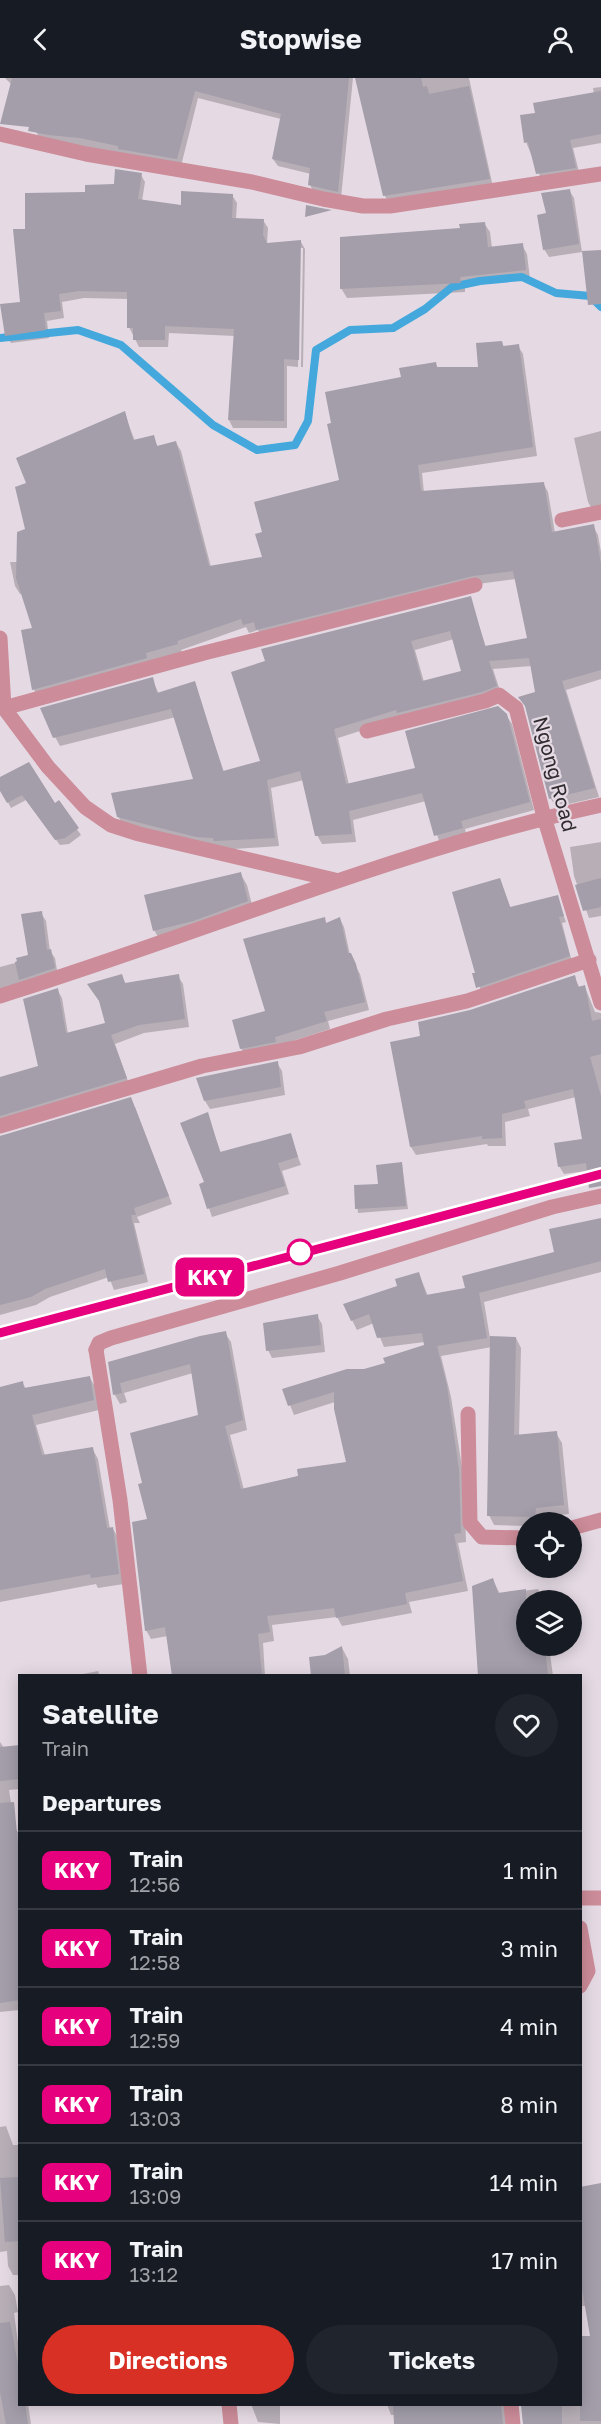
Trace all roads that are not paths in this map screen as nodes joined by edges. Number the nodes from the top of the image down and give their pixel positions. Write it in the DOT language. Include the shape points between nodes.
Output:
graph roads {
  1 [pos="0,134"];
  2 [pos="601,174"];
  3 [pos="601,512"];
  4 [pos="562,520"];
  5 [pos="475,585"];
  6 [pos="0,638"];
  7 [pos="2,716"];
  8 [pos="367,731"];
  9 [pos="601,805"];
  10 [pos="544,817"];
  11 [pos="335,880"];
  12 [pos="589,960"];
  13 [pos="0,996"];
  14 [pos="601,1003"];
  15 [pos="0,1126"];
  16 [pos="601,1196"];
  17 [pos="468,1414"];
  18 [pos="601,1520"];
  19 [pos="582,1525"];
  20 [pos="516,1538"];
  21 [pos="140,1674"];
  22 [pos="582,1898"];
  23 [pos="601,1898"];
  24 [pos="582,1939"];
  25 [pos="582,1982"];
  26 [pos="229,2406"];
  27 [pos="511,2406"];
  28 [pos="231,2424"];
  29 [pos="513,2424"];
  1 -- 2 [label="street" via="363,206 390,206"];
  3 -- 4 [label="street"];
  5 -- 7 [label="street" via="204,653"];
  6 -- 7 [label="street"];
  7 -- 11 [label="street" via="16,725 84,807 111,825"];
  8 -- 10 [label="street, Ngong Road" via="499,695 516,708"];
  9 -- 10 [label="street"];
  10 -- 11 [label="street"];
  10 -- 12 [label="street, Ngong Road"];
  11 -- 13 [label="street"];
  12 -- 14 [label="street, Ngong Road"];
  12 -- 15 [label="street" via="467,1001 387,1019 299,1047 202,1066"];
  16 -- 21 [label="street" via="552,1207 99,1343 96,1350 120,1500"];
  17 -- 20 [label="street" via="471,1523 483,1536"];
  18 -- 19 [label="street"];
  22 -- 23 [label="street"];
  24 -- 25 [label="street" via="588,1971"];
  26 -- 28 [label="street"];
  27 -- 29 [label="street"];
}
